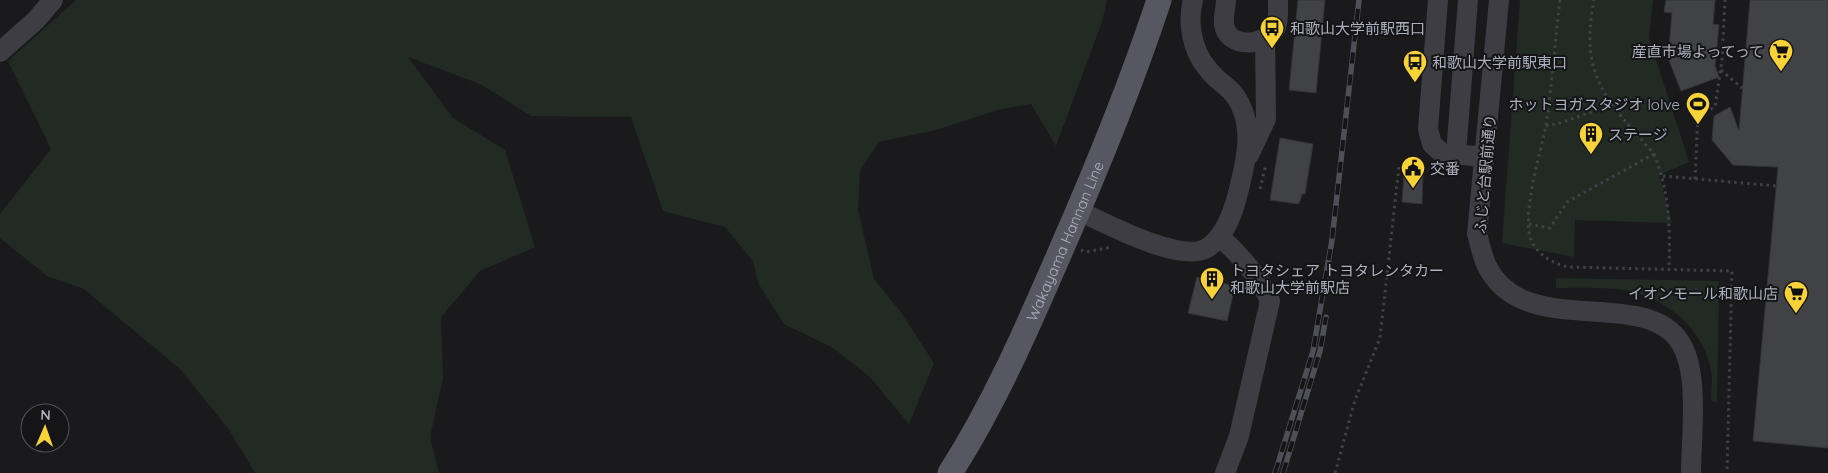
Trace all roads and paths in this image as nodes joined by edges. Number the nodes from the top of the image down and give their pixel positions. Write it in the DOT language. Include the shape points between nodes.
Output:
graph roads {
  1 [pos="53,0"];
  2 [pos="1159,0"];
  3 [pos="1192,0"];
  4 [pos="1226,0"];
  5 [pos="1278,0"];
  6 [pos="1438,0"];
  7 [pos="1468,0"];
  8 [pos="1500,0"];
  9 [pos="1560,0"];
  10 [pos="1594,0"];
  11 [pos="1726,0"];
  12 [pos="1265,38"];
  13 [pos="0,52"];
  14 [pos="1721,70"];
  15 [pos="1742,88"];
  16 [pos="1612,105"];
  17 [pos="1546,126"];
  18 [pos="1456,154"];
  19 [pos="1654,154"];
  20 [pos="1268,157"];
  21 [pos="1486,157"];
  22 [pos="1399,166"];
  23 [pos="1244,167"];
  24 [pos="1663,176"];
  25 [pos="1695,179"];
  26 [pos="1777,186"];
  27 [pos="1259,193"];
  28 [pos="1079,211"];
  29 [pos="1529,224"];
  30 [pos="1220,237"];
  31 [pos="1064,243"];
  32 [pos="1114,247"];
  33 [pos="1670,270"];
  34 [pos="950,473"];
  35 [pos="1226,473"];
  36 [pos="1335,473"];
  37 [pos="1691,473"];
  38 [pos="1727,473"];
  1 -- 13 [label="street"];
  2 -- 28 [label="main road, Wakayama Hannan Line"];
  3 -- 23 [label="street" via="1189,13 1197,52 1207,69 1232,89 1245,116"];
  4 -- 12 [label="street" via="1224,24 1229,34 1240,42 1252,43"];
  5 -- 12 [label="street" via="1276,27"];
  6 -- 18 [label="street" via="1428,129 1432,144 1442,153"];
  7 -- 18 [label="street"];
  8 -- 21 [label="street, ふじと台駅前通り"];
  9 -- 17 [label="path"];
  10 -- 16 [label="path" via="1590,48 1595,78"];
  11 -- 14 [label="path"];
  12 -- 23 [label="street" via="1266,119"];
  14 -- 15 [label="path"];
  14 -- 25 [label="path" via="1715,107 1698,115"];
  16 -- 17 [label="path"];
  16 -- 19 [label="path"];
  17 -- 29 [label="path" via="1532,188"];
  18 -- 21 [label="street"];
  19 -- 24 [label="path"];
  19 -- 29 [label="path" via="1566,202 1550,228"];
  20 -- 27 [label="path"];
  21 -- 37 [label="street, ふじと台駅前通り" via="1477,234 1486,264 1503,287 1529,302 1561,310 1629,315 1663,324 1681,342 1692,376"];
  22 -- 36 [label="path" via="1380,338 1355,400"];
  23 -- 30 [label="street" via="1237,197"];
  24 -- 25 [label="path"];
  24 -- 33 [label="path" via="1670,211"];
  25 -- 26 [label="path"];
  28 -- 30 [label="street" via="1152,244 1186,252 1205,249"];
  28 -- 31 [label="main road, Wakayama Hannan Line"];
  29 -- 33 [label="path" via="1531,241 1552,263 1568,267"];
  30 -- 35 [label="street" via="1264,286 1270,301 1239,436"];
  31 -- 32 [label="path" via="1086,252"];
  31 -- 34 [label="main road, Wakayama Hannan Line" via="1000,385"];
  33 -- 38 [label="path" via="1732,270"];
}
